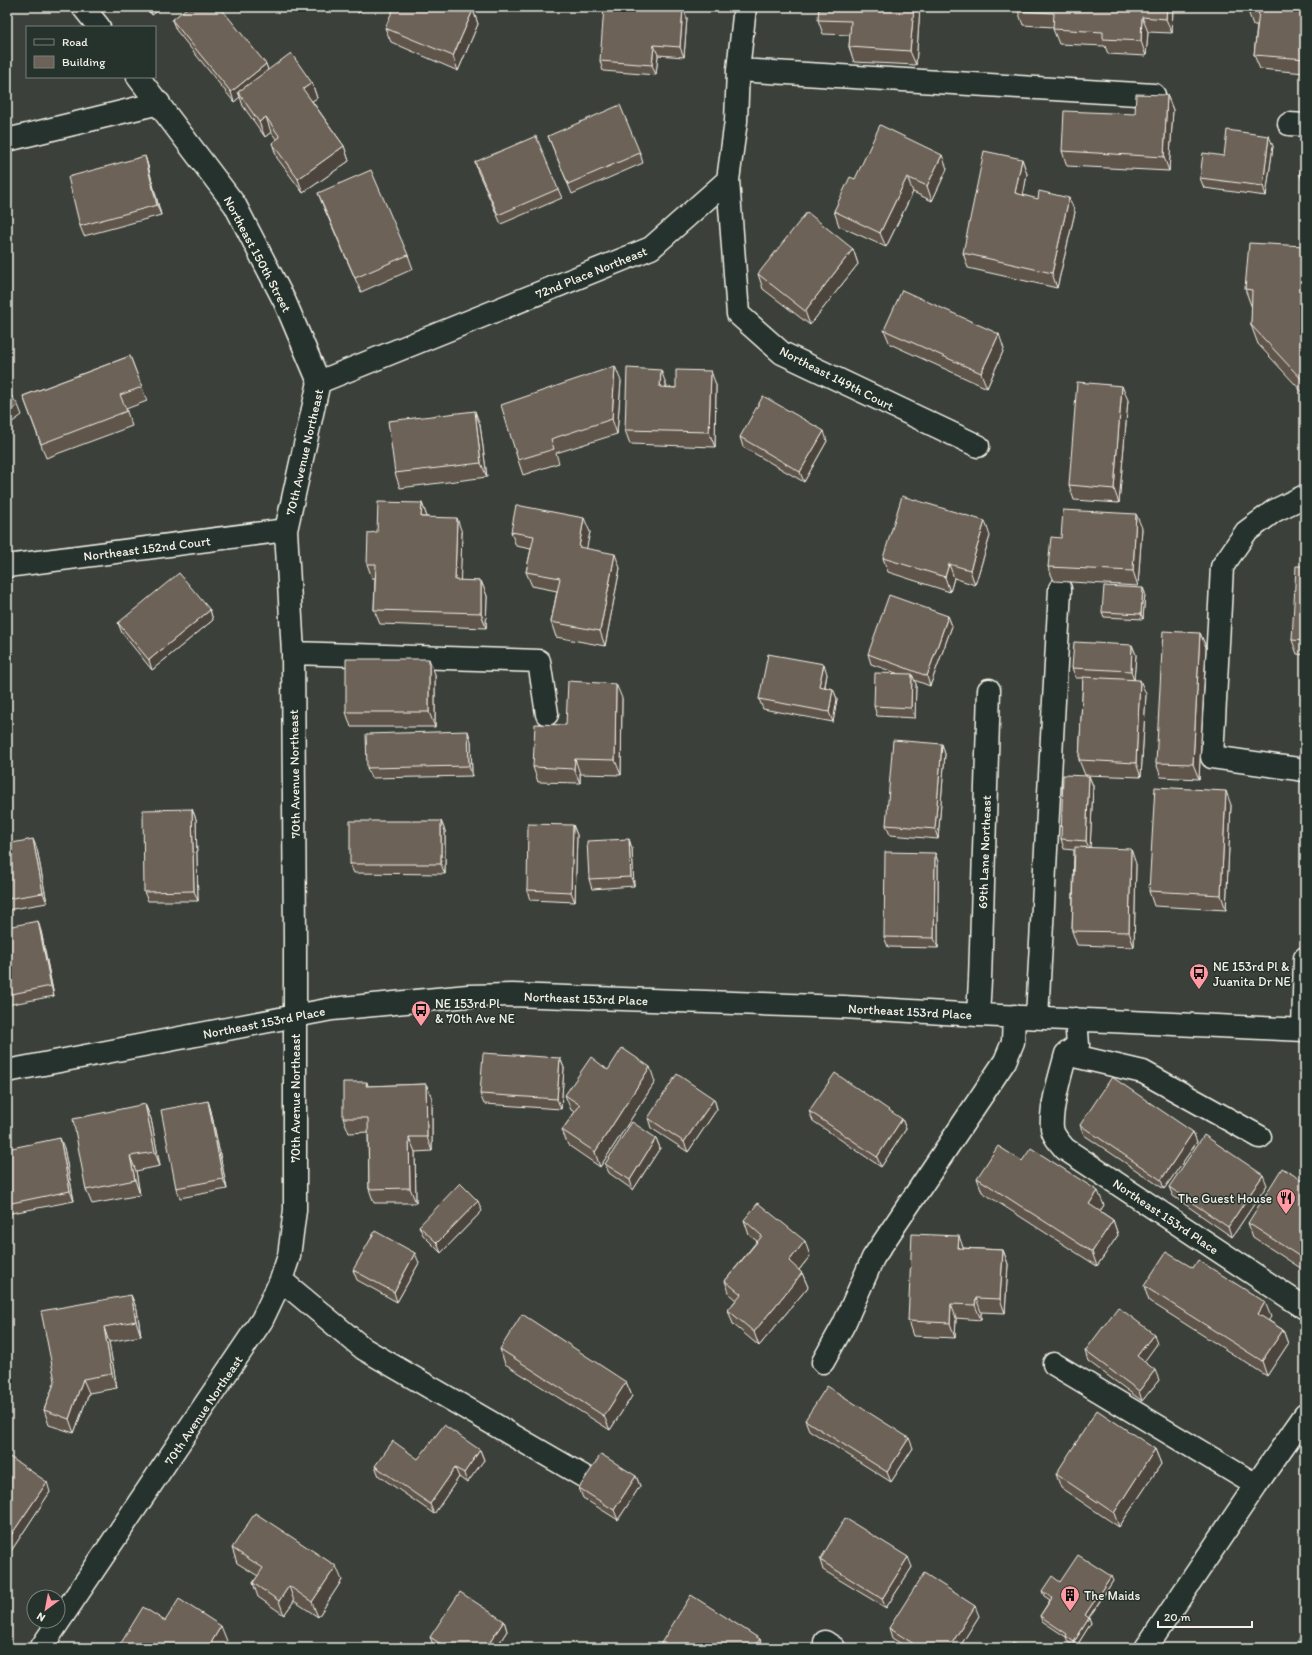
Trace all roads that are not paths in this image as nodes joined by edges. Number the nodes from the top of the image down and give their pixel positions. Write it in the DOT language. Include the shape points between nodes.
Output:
graph roads {
  1 [pos="83,7"];
  2 [pos="745,7"];
  3 [pos="98,26"];
  4 [pos="738,70"];
  5 [pos="139,78"];
  6 [pos="1154,95"];
  7 [pos="159,103"];
  8 [pos="7,140"];
  9 [pos="728,180"];
  10 [pos="319,382"];
  11 [pos="978,446"];
  12 [pos="1305,496"];
  13 [pos="286,530"];
  14 [pos="7,566"];
  15 [pos="1060,589"];
  16 [pos="292,653"];
  17 [pos="989,690"];
  18 [pos="547,714"];
  19 [pos="1305,770"];
  20 [pos="1305,958"];
  21 [pos="978,1015"];
  22 [pos="294,1016"];
  23 [pos="1014,1016"];
  24 [pos="1037,1017"];
  25 [pos="1076,1019"];
  26 [pos="1304,1030"];
  27 [pos="1066,1054"];
  28 [pos="7,1071"];
  29 [pos="1260,1137"];
  30 [pos="281,1280"];
  31 [pos="1305,1308"];
  32 [pos="823,1362"];
  33 [pos="1054,1364"];
  34 [pos="1305,1415"];
  35 [pos="583,1476"];
  36 [pos="1256,1485"];
  37 [pos="41,1648"];
  38 [pos="1146,1648"];
  1 -- 3 [label="street"];
  2 -- 4 [label="street"];
  4 -- 6 [label="street"];
  4 -- 9 [label="street" via="736,121"];
  5 -- 7 [label="street, Northeast 150th Street"];
  7 -- 8 [label="street"];
  7 -- 10 [label="street, Northeast 150th Street" via="235,205 286,302"];
  9 -- 10 [label="street, 72nd Place Northeast" via="651,248"];
  9 -- 11 [label="street, Northeast 149th Court" via="738,314 782,353"];
  10 -- 13 [label="street, 70th Avenue Northeast"];
  12 -- 19 [label="street" via="1274,511 1246,532 1222,567 1212,757"];
  13 -- 14 [label="street, Northeast 152nd Court"];
  13 -- 16 [label="street, 70th Avenue Northeast"];
  15 -- 24 [label="street"];
  16 -- 18 [label="street" via="540,661"];
  16 -- 22 [label="street, 70th Avenue Northeast"];
  17 -- 21 [label="street, 69th Lane Northeast"];
  20 -- 26 [label="street"];
  21 -- 22 [label="street, Northeast 153rd Place" via="843,1007 512,995 468,996 332,1009"];
  21 -- 23 [label="street, Northeast 153rd Place"];
  22 -- 28 [label="street, Northeast 153rd Place"];
  22 -- 30 [label="street, 70th Avenue Northeast" via="295,1210 289,1256"];
  23 -- 24 [label="street, Northeast 153rd Place"];
  23 -- 32 [label="street" via="1013,1042 1005,1061 873,1258 844,1324"];
  24 -- 25 [label="street, Northeast 153rd Place"];
  25 -- 26 [label="street, Northeast 153rd Place"];
  25 -- 27 [label="street, Northeast 153rd Place" via="1078,1045"];
  27 -- 29 [label="street" via="1143,1072"];
  27 -- 31 [label="street, Northeast 153rd Place" via="1053,1108 1052,1128 1065,1149"];
  30 -- 35 [label="street" via="364,1349"];
  30 -- 37 [label="street, 70th Avenue Northeast" via="262,1320 229,1371"];
  33 -- 36 [label="street"];
  34 -- 36 [label="street"];
  36 -- 38 [label="street"];
}
